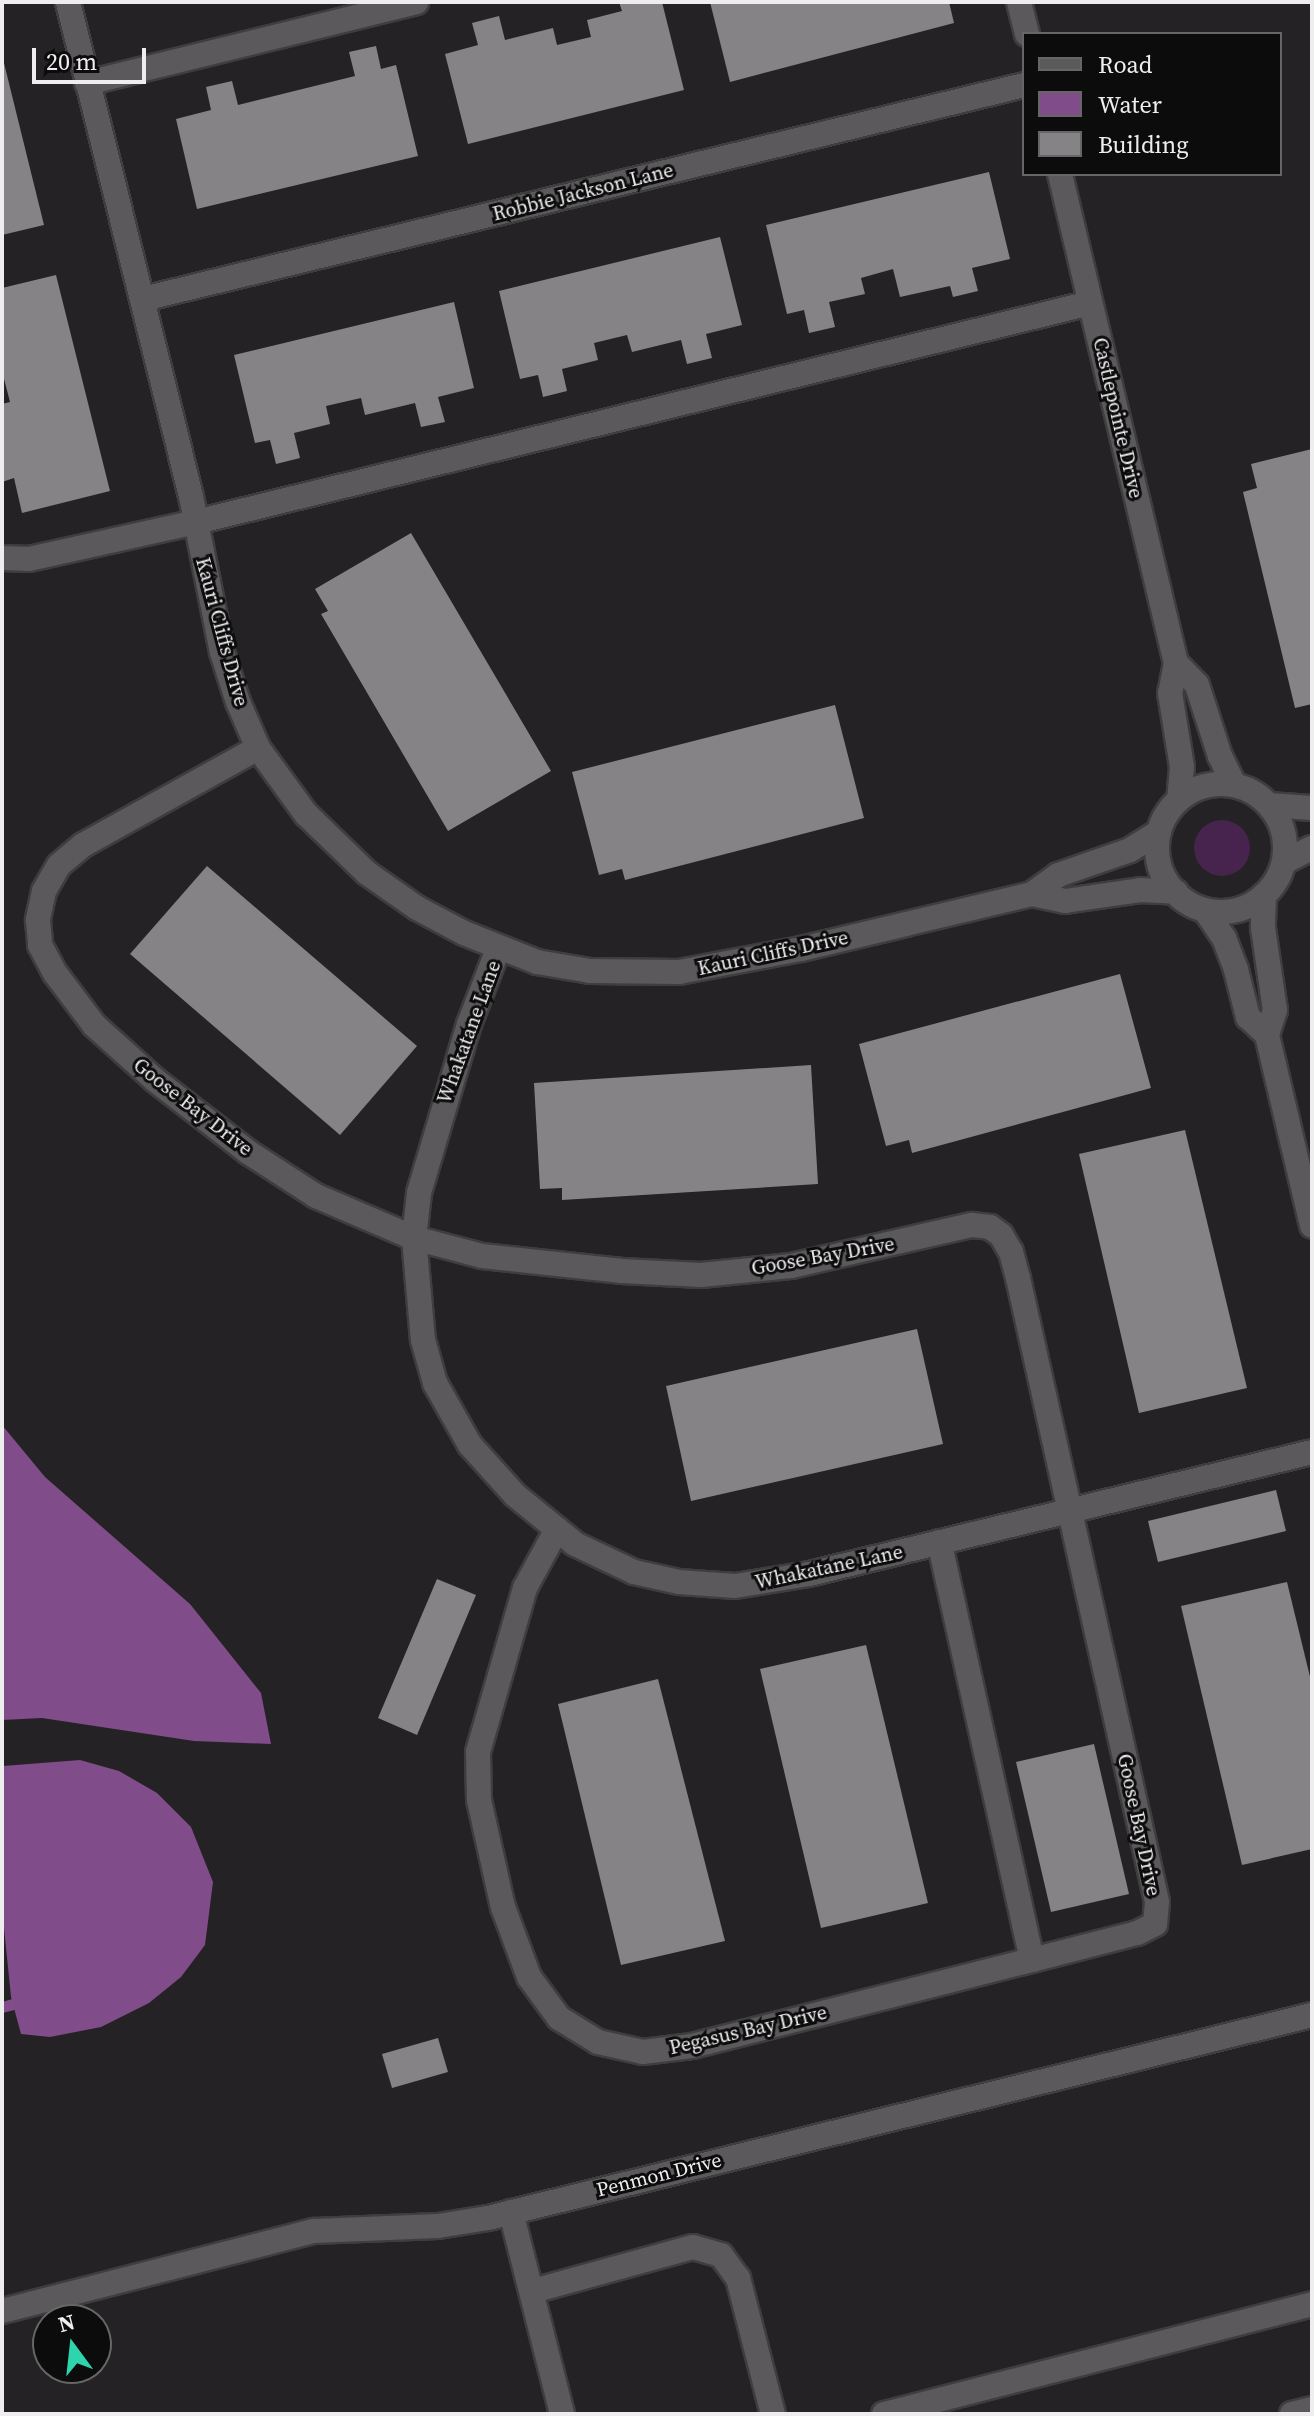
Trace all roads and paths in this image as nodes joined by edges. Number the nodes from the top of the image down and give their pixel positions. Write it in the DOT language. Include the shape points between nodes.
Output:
graph roads {
  1 [pos="68,2"];
  2 [pos="416,2"];
  3 [pos="1019,2"];
  4 [pos="1026,32"];
  5 [pos="87,83"];
  6 [pos="1022,85"];
  7 [pos="1060,176"];
  8 [pos="143,299"];
  9 [pos="1090,303"];
  10 [pos="196,522"];
  11 [pos="2,558"];
  12 [pos="1176,663"];
  13 [pos="258,748"];
  14 [pos="1234,785"];
  15 [pos="1179,799"];
  16 [pos="1269,805"];
  17 [pos="1312,808"];
  18 [pos="1159,832"];
  19 [pos="1312,848"];
  20 [pos="1284,862"];
  21 [pos="1176,892"];
  22 [pos="1032,894"];
  23 [pos="1264,895"];
  24 [pos="1205,910"];
  25 [pos="498,949"];
  26 [pos="1267,1035"];
  27 [pos="1312,1226"];
  28 [pos="414,1238"];
  29 [pos="1312,1452"];
  30 [pos="1071,1510"];
  31 [pos="557,1529"];
  32 [pos="939,1542"];
  33 [pos="1032,1960"];
  34 [pos="1312,2015"];
  35 [pos="511,2212"];
  36 [pos="533,2291"];
  37 [pos="1312,2304"];
  38 [pos="2,2311"];
  39 [pos="1312,2409"];
  40 [pos="562,2414"];
  41 [pos="773,2414"];
  42 [pos="884,2414"];
  43 [pos="1292,2414"];
  1 -- 5 [label="street, Kauri Cliffs Drive"];
  2 -- 5 [label="street"];
  3 -- 4 [label="street"];
  5 -- 8 [label="street, Kauri Cliffs Drive"];
  6 -- 8 [label="street, Robbie Jackson Lane"];
  7 -- 9 [label="street, Castlepointe Drive"];
  8 -- 10 [label="street, Kauri Cliffs Drive"];
  9 -- 10 [label="street"];
  9 -- 12 [label="street, Castlepointe Drive"];
  10 -- 11 [label="street" via="29,559"];
  10 -- 13 [label="street, Kauri Cliffs Drive" via="222,652"];
  12 -- 14 [label="street, Castlepointe Drive" via="1197,685"];
  12 -- 15 [label="street, Castlepointe Drive" via="1170,693 1182,767"];
  13 -- 25 [label="street, Kauri Cliffs Drive" via="306,814 367,873 417,908"];
  13 -- 28 [label="street, Goose Bay Drive" via="83,845 59,865 44,891 40,945 94,1025 155,1080 248,1152 316,1196"];
  14 -- 15 [label="street" via="1196,788"];
  14 -- 16 [label="street" via="1253,791"];
  15 -- 18 [label="street"];
  16 -- 17 [label="street"];
  16 -- 20 [label="street" via="1283,829"];
  18 -- 21 [label="street" via="1160,870"];
  18 -- 22 [label="street, Kauri Cliffs Drive" via="1130,850 1058,875"];
  19 -- 20 [label="street"];
  20 -- 23 [label="street"];
  21 -- 22 [label="street, Kauri Cliffs Drive" via="1140,890 1065,901"];
  21 -- 24 [label="street"];
  22 -- 25 [label="street, Kauri Cliffs Drive" via="679,972 590,971"];
  23 -- 24 [label="street" via="1236,910"];
  23 -- 26 [label="street" via="1263,928 1275,1010"];
  24 -- 26 [label="street" via="1224,938 1248,1017"];
  25 -- 28 [label="street, Whakatane Lane" via="435,1129"];
  26 -- 27 [label="street"];
  28 -- 30 [label="street, Goose Bay Drive" via="482,1256 701,1275 791,1266 972,1225 990,1227 1011,1252"];
  28 -- 31 [label="street, Whakatane Lane" via="423,1340 435,1383 470,1445 515,1495"];
  29 -- 30 [label="street, Whakatane Lane"];
  30 -- 32 [label="street, Whakatane Lane"];
  30 -- 33 [label="street, Goose Bay Drive" via="1157,1902 1155,1924 1137,1933"];
  31 -- 32 [label="street, Whakatane Lane" via="575,1544 634,1572 735,1586"];
  31 -- 33 [label="street, Pegasus Bay Drive" via="525,1588 478,1752 478,1768 479,1800 503,1907 529,1977 559,2018 598,2042 643,2052 668,2049"];
  32 -- 33 [label="street"];
  34 -- 35 [label="street, Penmon Drive"];
  35 -- 36 [label="street"];
  35 -- 38 [label="street, Penmon Drive" via="438,2226 314,2231"];
  36 -- 40 [label="street"];
  36 -- 41 [label="street" via="693,2247 721,2255 738,2278"];
  37 -- 42 [label="street"];
  39 -- 43 [label="street"];
}
